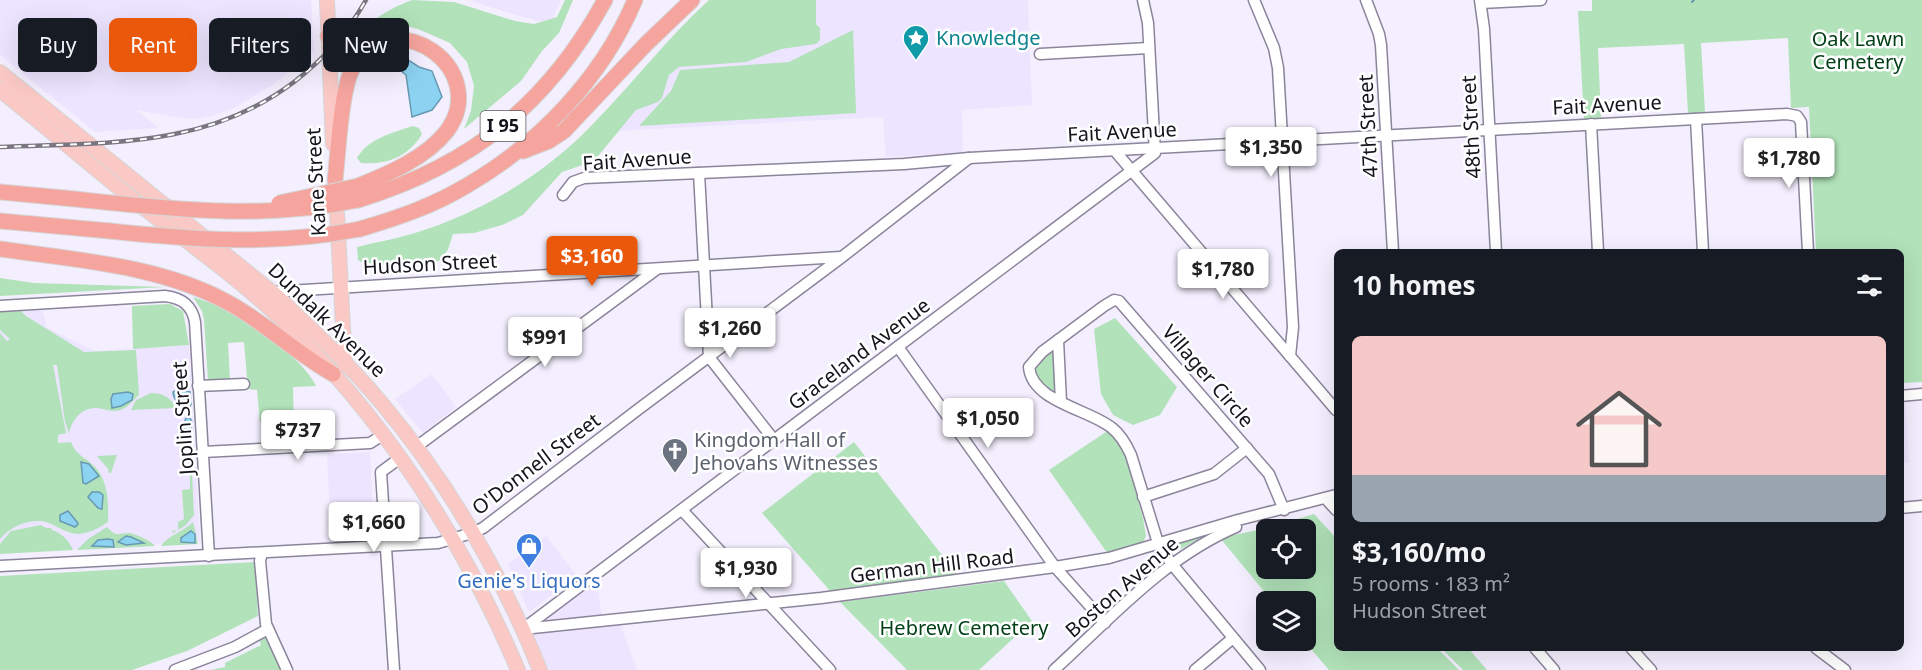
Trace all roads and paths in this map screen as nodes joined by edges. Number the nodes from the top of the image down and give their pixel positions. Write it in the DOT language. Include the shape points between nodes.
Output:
graph roads {
  1 [pos="327,0"];
  2 [pos="605,0"];
  3 [pos="635,0"];
  4 [pos="692,0"];
  5 [pos="1143,0"];
  6 [pos="1254,0"];
  7 [pos="1366,0"];
  8 [pos="1541,0"];
  9 [pos="1480,2"];
  10 [pos="328,18"];
  11 [pos="409,41"];
  12 [pos="1149,48"];
  13 [pos="1041,54"];
  14 [pos="0,72"];
  15 [pos="330,72"];
  16 [pos="352,72"];
  17 [pos="0,90"];
  18 [pos="1696,119"];
  19 [pos="1591,124"];
  20 [pos="1489,130"];
  21 [pos="1385,135"];
  22 [pos="1283,142"];
  23 [pos="1155,149"];
  24 [pos="1114,151"];
  25 [pos="509,156"];
  26 [pos="969,158"];
  27 [pos="1132,171"];
  28 [pos="699,173"];
  29 [pos="335,181"];
  30 [pos="0,192"];
  31 [pos="358,193"];
  32 [pos="563,195"];
  33 [pos="0,220"];
  34 [pos="0,249"];
  35 [pos="1393,249"];
  36 [pos="1496,249"];
  37 [pos="1598,249"];
  38 [pos="1703,249"];
  39 [pos="1808,249"];
  40 [pos="842,257"];
  41 [pos="703,266"];
  42 [pos="657,268"];
  43 [pos="340,288"];
  44 [pos="272,292"];
  45 [pos="0,306"];
  46 [pos="1058,340"];
  47 [pos="898,347"];
  48 [pos="1290,356"];
  49 [pos="709,357"];
  50 [pos="344,361"];
  51 [pos="333,374"];
  52 [pos="244,384"];
  53 [pos="198,386"];
  54 [pos="1922,394"];
  55 [pos="1904,396"];
  56 [pos="1061,402"];
  57 [pos="1334,408"];
  58 [pos="383,435"];
  59 [pos="774,440"];
  60 [pos="416,447"];
  61 [pos="1247,448"];
  62 [pos="203,452"];
  63 [pos="400,458"];
  64 [pos="425,492"];
  65 [pos="1143,497"];
  66 [pos="1331,497"];
  67 [pos="1922,506"];
  68 [pos="1904,508"];
  69 [pos="682,510"];
  70 [pos="1284,510"];
  71 [pos="472,533"];
  72 [pos="453,539"];
  73 [pos="1158,543"];
  74 [pos="388,546"];
  75 [pos="262,553"];
  76 [pos="209,556"];
  77 [pos="1171,563"];
  78 [pos="0,566"];
  79 [pos="1055,567"];
  80 [pos="768,603"];
  81 [pos="543,614"];
  82 [pos="1104,624"];
  83 [pos="551,626"];
  84 [pos="268,629"];
  85 [pos="523,629"];
  86 [pos="1233,638"];
  87 [pos="1537,651"];
  88 [pos="1634,651"];
  89 [pos="1820,651"];
  90 [pos="175,670"];
  91 [pos="287,670"];
  92 [pos="394,670"];
  93 [pos="518,670"];
  94 [pos="540,670"];
  95 [pos="830,670"];
  96 [pos="1054,670"];
  97 [pos="1195,670"];
  98 [pos="1260,670"];
  99 [pos="1554,670"];
  100 [pos="1651,670"];
  101 [pos="1845,670"];
  1 -- 10 [label="main road, Kane Street"];
  2 -- 31 [label="highway, I 95" via="575,50 510,122 452,162 387,191"];
  3 -- 25 [label="highway, I 95" via="613,43 576,95"];
  4 -- 25 [label="highway" via="564,131"];
  5 -- 12 [label="street"];
  6 -- 22 [label="street" via="1277,58"];
  7 -- 21 [label="street, 47th Street" via="1381,45"];
  8 -- 9 [label="street"];
  9 -- 20 [label="street, 48th Street"];
  11 -- 31 [label="highway" via="425,45 452,72 458,96 452,121 435,142"];
  12 -- 13 [label="street"];
  12 -- 23 [label="street"];
  14 -- 44 [label="main road, Dundalk Avenue"];
  15 -- 29 [label="main road, Kane Street"];
  16 -- 29 [label="highway"];
  17 -- 51 [label="main road, Dundalk Avenue" via="244,286"];
  18 -- 19 [label="street, Fait Avenue"];
  18 -- 38 [label="street"];
  18 -- 39 [label="street, Fait Avenue" via="1797,116 1801,122"];
  19 -- 20 [label="street, Fait Avenue"];
  19 -- 37 [label="street"];
  20 -- 21 [label="street, Fait Avenue"];
  20 -- 36 [label="street, 48th Street"];
  21 -- 22 [label="street, Fait Avenue"];
  21 -- 35 [label="street, 47th Street"];
  22 -- 23 [label="street, Fait Avenue"];
  22 -- 48 [label="street" via="1293,327"];
  23 -- 24 [label="street, Fait Avenue"];
  23 -- 27 [label="street, Graceland Avenue"];
  24 -- 26 [label="street, Fait Avenue"];
  24 -- 27 [label="street"];
  25 -- 33 [label="highway, I 95, bridge" via="465,187 429,205 330,235 264,241 188,239"];
  26 -- 28 [label="street, Fait Avenue"];
  26 -- 40 [label="street, O'Donnell Street"];
  27 -- 47 [label="street, Graceland Avenue"];
  27 -- 48 [label="street"];
  28 -- 32 [label="street, Fait Avenue" via="584,178 573,182"];
  28 -- 41 [label="street"];
  29 -- 43 [label="main road, Kane Street"];
  30 -- 31 [label="highway, I 95, bridge" via="188,210 264,212 326,207"];
  34 -- 51 [label="highway" via="120,267 202,290 255,318 308,361"];
  40 -- 41 [label="street, Hudson Street"];
  40 -- 49 [label="street, O'Donnell Street"];
  41 -- 42 [label="street, Hudson Street"];
  41 -- 49 [label="street"];
  42 -- 43 [label="street, Hudson Street"];
  42 -- 60 [label="street"];
  43 -- 44 [label="street, Hudson Street"];
  43 -- 50 [label="main road, Kane Street"];
  44 -- 50 [label="main road, Dundalk Avenue"];
  45 -- 53 [label="street, Joplin Street" via="165,296 182,300 194,316"];
  46 -- 56 [label="street"];
  46 -- 56 [label="street, Villager Circle" via="1029,367 1045,393"];
  46 -- 61 [label="street, Villager Circle" via="1104,306 1119,301"];
  47 -- 59 [label="street, Graceland Avenue"];
  47 -- 79 [label="street"];
  48 -- 57 [label="street"];
  49 -- 59 [label="street"];
  49 -- 71 [label="street, O'Donnell Street"];
  50 -- 60 [label="main road, Dundalk Avenue"];
  50 -- 64 [label="main road" via="359,392 422,476"];
  51 -- 58 [label="main road, Dundalk Avenue"];
  52 -- 53 [label="street"];
  53 -- 62 [label="street, Joplin Street"];
  54 -- 55 [label="street"];
  56 -- 65 [label="street, Villager Circle" via="1101,421 1118,434 1131,454"];
  58 -- 62 [label="street" via="370,443"];
  58 -- 63 [label="main road, Dundalk Avenue"];
  59 -- 69 [label="street, Graceland Avenue"];
  60 -- 71 [label="main road, Dundalk Avenue"];
  61 -- 65 [label="street" via="1214,474"];
  61 -- 70 [label="street, Villager Circle" via="1269,474"];
  62 -- 76 [label="street, Joplin Street"];
  63 -- 64 [label="main road, Dundalk Avenue"];
  63 -- 74 [label="street" via="381,472"];
  64 -- 72 [label="main road, Dundalk Avenue"];
  65 -- 73 [label="street, Villager Circle"];
  66 -- 70 [label="street, German Hill Road"];
  67 -- 68 [label="street"];
  69 -- 80 [label="street"];
  69 -- 81 [label="street, Graceland Avenue"];
  70 -- 73 [label="street, German Hill Road"];
  70 -- 77 [label="street, Boston Avenue" via="1223,532"];
  71 -- 72 [label="street, O'Donnell Street"];
  71 -- 85 [label="main road, Dundalk Avenue"];
  72 -- 74 [label="street, O'Donnell Street"];
  72 -- 93 [label="main road, Dundalk Avenue"];
  73 -- 77 [label="street, Villager Circle"];
  73 -- 79 [label="street, German Hill Road" via="1109,558"];
  74 -- 75 [label="street, O'Donnell Street"];
  74 -- 92 [label="street"];
  75 -- 76 [label="street, O'Donnell Street"];
  75 -- 84 [label="street"];
  76 -- 78 [label="street, O'Donnell Street"];
  77 -- 82 [label="street, Boston Avenue"];
  77 -- 86 [label="street, Villager Circle"];
  79 -- 80 [label="street, German Hill Road"];
  79 -- 82 [label="street"];
  80 -- 83 [label="street, German Hill Road"];
  80 -- 95 [label="street"];
  81 -- 83 [label="street"];
  81 -- 85 [label="street, Graceland Avenue"];
  82 -- 96 [label="street, Boston Avenue"];
  83 -- 85 [label="street, German Hill Road"];
  84 -- 90 [label="street" via="236,647"];
  84 -- 91 [label="street"];
  85 -- 94 [label="main road, Dundalk Avenue"];
  86 -- 97 [label="street"];
  86 -- 98 [label="street, Villager Circle"];
  87 -- 99 [label="street"];
  88 -- 100 [label="street"];
  89 -- 101 [label="street"];
}
